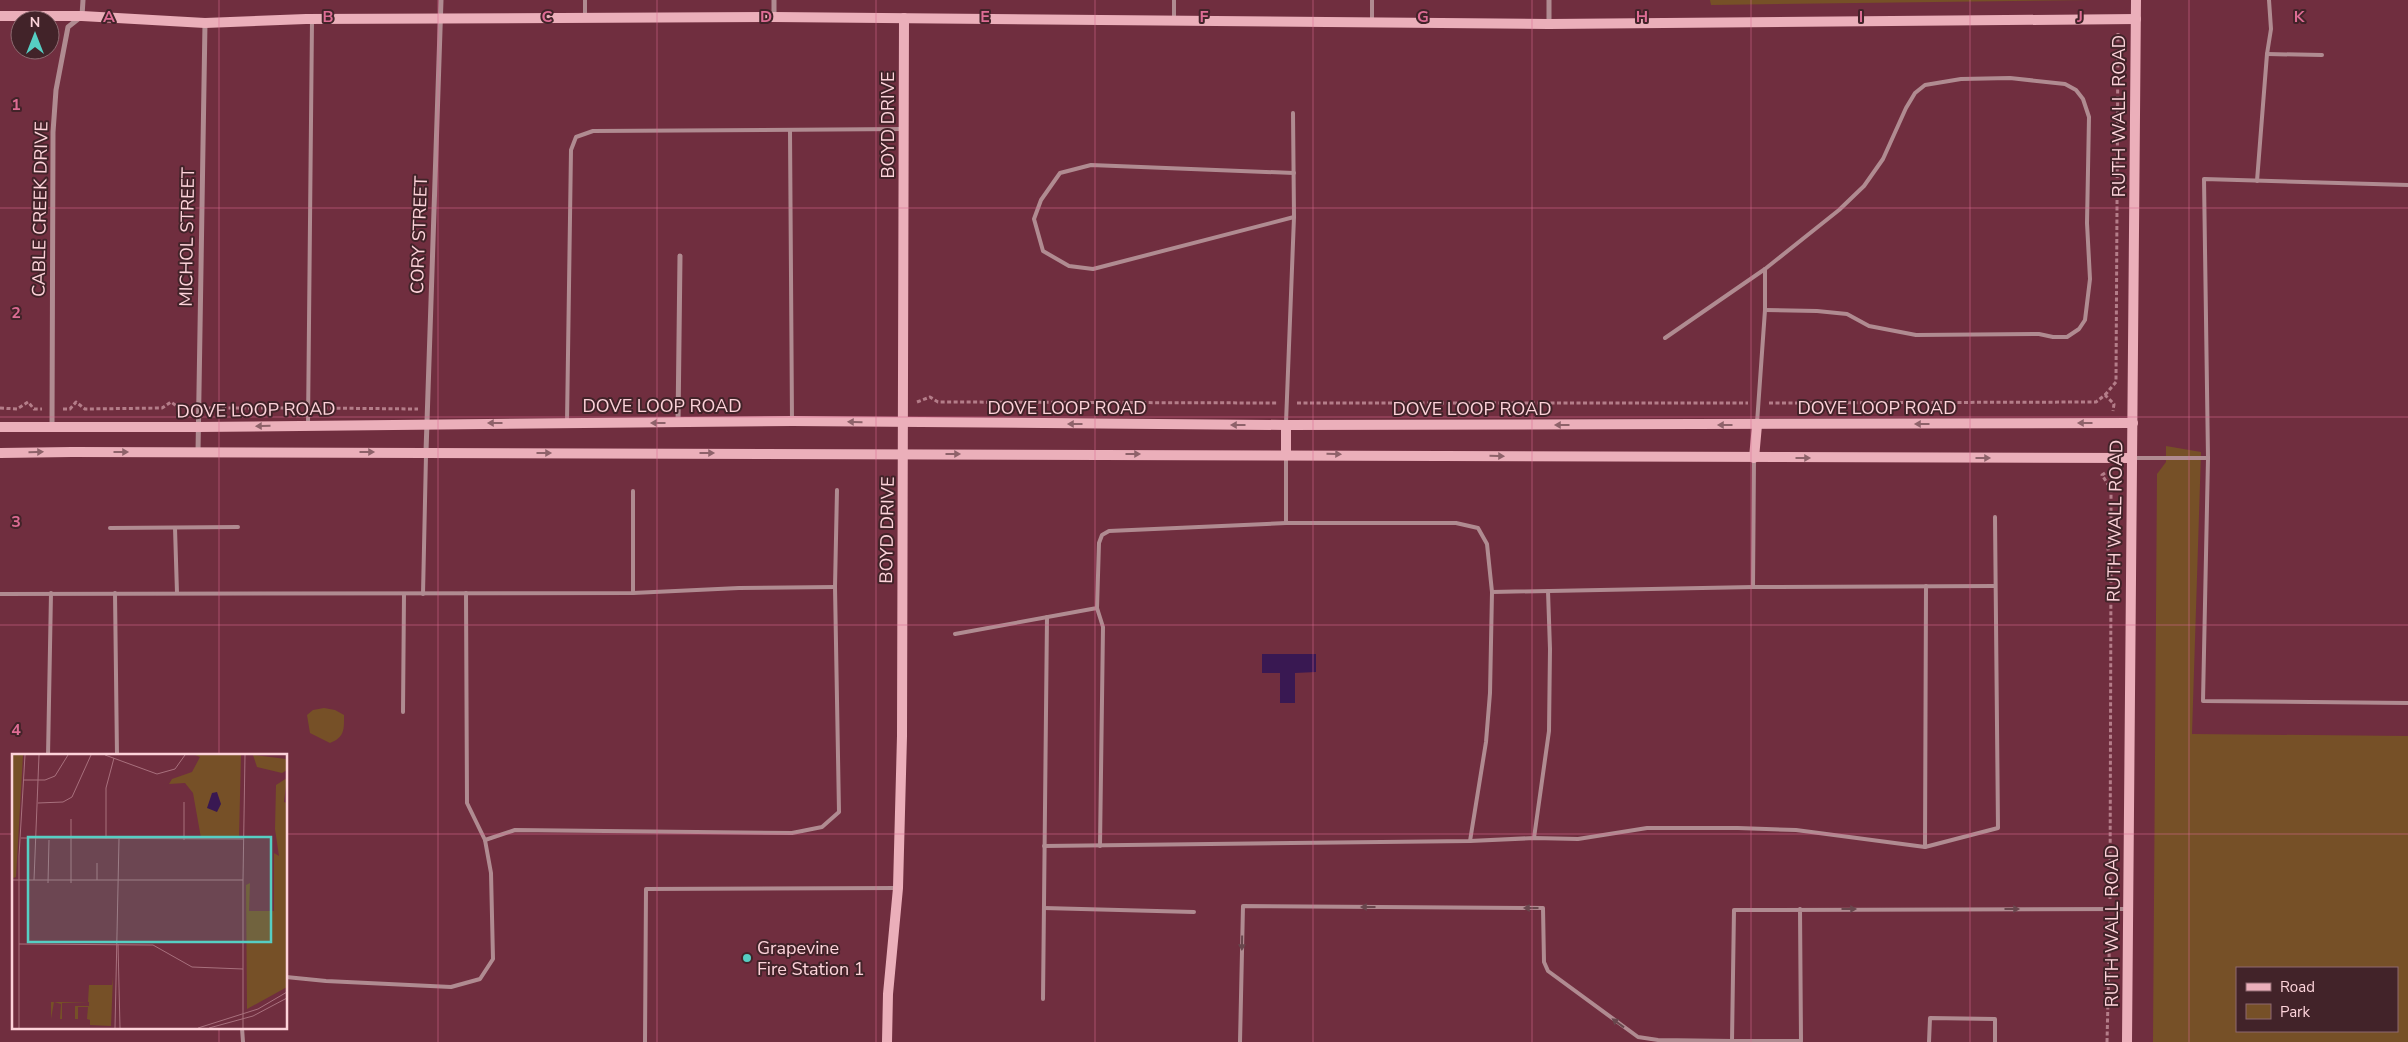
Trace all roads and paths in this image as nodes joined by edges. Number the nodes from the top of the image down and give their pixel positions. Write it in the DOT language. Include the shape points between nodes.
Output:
graph roads {
  1 [pos="83,0"];
  2 [pos="441,0"];
  3 [pos="585,0"];
  4 [pos="774,0"];
  5 [pos="1174,0"];
  6 [pos="1372,0"];
  7 [pos="1549,0"];
  8 [pos="2136,0"];
  9 [pos="2269,0"];
  10 [pos="0,16"];
  11 [pos="82,16"];
  12 [pos="774,17"];
  13 [pos="904,18"];
  14 [pos="312,19"];
  15 [pos="441,19"];
  16 [pos="585,19"];
  17 [pos="2136,19"];
  18 [pos="2118,20"];
  19 [pos="1174,21"];
  20 [pos="1372,22"];
  21 [pos="205,23"];
  22 [pos="1549,24"];
  23 [pos="2267,54"];
  24 [pos="2322,55"];
  25 [pos="1293,113"];
  26 [pos="904,129"];
  27 [pos="790,131"];
  28 [pos="1294,174"];
  29 [pos="2257,181"];
  30 [pos="2408,185"];
  31 [pos="1294,217"];
  32 [pos="680,256"];
  33 [pos="1765,269"];
  34 [pos="1765,310"];
  35 [pos="1665,338"];
  36 [pos="2104,395"];
  37 [pos="792,421"];
  38 [pos="567,423"];
  39 [pos="678,423"];
  40 [pos="904,423"];
  41 [pos="2133,423"];
  42 [pos="426,424"];
  43 [pos="308,425"];
  44 [pos="1286,425"];
  45 [pos="1757,425"];
  46 [pos="0,427"];
  47 [pos="198,427"];
  48 [pos="52,428"];
  49 [pos="198,452"];
  50 [pos="426,452"];
  51 [pos="0,453"];
  52 [pos="904,453"];
  53 [pos="1286,454"];
  54 [pos="1754,458"];
  55 [pos="2132,458"];
  56 [pos="2208,458"];
  57 [pos="838,490"];
  58 [pos="634,491"];
  59 [pos="1995,517"];
  60 [pos="1286,523"];
  61 [pos="238,527"];
  62 [pos="110,528"];
  63 [pos="175,528"];
  64 [pos="1926,586"];
  65 [pos="1995,586"];
  66 [pos="835,587"];
  67 [pos="1754,587"];
  68 [pos="1548,590"];
  69 [pos="1492,592"];
  70 [pos="51,593"];
  71 [pos="115,593"];
  72 [pos="177,593"];
  73 [pos="466,593"];
  74 [pos="633,593"];
  75 [pos="0,594"];
  76 [pos="404,594"];
  77 [pos="423,594"];
  78 [pos="1097,608"];
  79 [pos="1047,617"];
  80 [pos="955,634"];
  81 [pos="2408,703"];
  82 [pos="403,712"];
  83 [pos="48,754"];
  84 [pos="117,754"];
  85 [pos="1534,838"];
  86 [pos="485,840"];
  87 [pos="1470,841"];
  88 [pos="1044,846"];
  89 [pos="1100,846"];
  90 [pos="1925,847"];
  91 [pos="898,888"];
  92 [pos="1044,908"];
  93 [pos="1800,909"];
  94 [pos="2128,909"];
  95 [pos="1194,912"];
  96 [pos="288,977"];
  97 [pos="1043,999"];
  98 [pos="1732,1040"];
  99 [pos="1801,1041"];
  100 [pos="646,1042"];
  101 [pos="886,1042"];
  102 [pos="1240,1042"];
  103 [pos="1929,1042"];
  104 [pos="1995,1042"];
  105 [pos="2127,1042"];
  1 -- 11 [label="street"];
  2 -- 15 [label="street, CORY STREET"];
  3 -- 16 [label="lane"];
  4 -- 12 [label="street"];
  5 -- 19 [label="lane"];
  6 -- 20 [label="lane"];
  7 -- 22 [label="street"];
  8 -- 17 [label="main road, RUTH WALL ROAD"];
  9 -- 23 [label="lane" via="2271,29"];
  10 -- 11 [label="main road"];
  11 -- 21 [label="main road"];
  11 -- 48 [label="street, CABLE CREEK DRIVE" via="68,27 53,132"];
  12 -- 13 [label="main road"];
  12 -- 16 [label="main road"];
  13 -- 19 [label="main road"];
  13 -- 26 [label="main road, BOYD DRIVE"];
  14 -- 15 [label="main road"];
  14 -- 21 [label="main road"];
  14 -- 43 [label="lane"];
  15 -- 16 [label="main road"];
  15 -- 42 [label="street, CORY STREET"];
  17 -- 18 [label="main road"];
  17 -- 41 [label="main road, RUTH WALL ROAD"];
  18 -- 22 [label="main road"];
  18 -- 36 [label="path" via="2116,382"];
  19 -- 20 [label="main road"];
  20 -- 22 [label="main road"];
  21 -- 47 [label="street, MICHOL STREET"];
  23 -- 24 [label="lane"];
  23 -- 29 [label="lane"];
  25 -- 28 [label="lane"];
  26 -- 27 [label="lane"];
  26 -- 40 [label="main road, BOYD DRIVE"];
  27 -- 37 [label="lane"];
  27 -- 38 [label="lane" via="593,131 576,137 571,150"];
  28 -- 31 [label="lane"];
  28 -- 31 [label="lane" via="1091,165 1060,174 1041,200 1034,219 1043,251 1069,266 1093,269"];
  29 -- 30 [label="lane"];
  29 -- 56 [label="lane" via="2204,179"];
  31 -- 44 [label="lane"];
  32 -- 39 [label="street"];
  33 -- 34 [label="lane"];
  33 -- 34 [label="lane" via="1840,210 1864,186 1883,159 1915,93 1925,85 1961,79 2010,78 2065,84 2083,99 2089,117 2087,222 2090,279 2089,305 2079,330 2067,337 2039,334 1916,335 1869,326 1847,314"];
  33 -- 35 [label="lane"];
  34 -- 45 [label="lane"];
  37 -- 39 [label="main road, DOVE LOOP ROAD"];
  40 -- 37 [label="main road, DOVE LOOP ROAD, one-way"];
  39 -- 38 [label="main road, DOVE LOOP ROAD, one-way"];
  38 -- 42 [label="main road, DOVE LOOP ROAD, one-way"];
  44 -- 40 [label="main road, DOVE LOOP ROAD, one-way"];
  40 -- 52 [label="main road, BOYD DRIVE"];
  41 -- 45 [label="main road, DOVE LOOP ROAD, one-way"];
  41 -- 55 [label="main road, RUTH WALL ROAD"];
  42 -- 43 [label="main road, DOVE LOOP ROAD"];
  42 -- 50 [label="street, CORY STREET"];
  43 -- 47 [label="main road, DOVE LOOP ROAD, one-way"];
  45 -- 44 [label="main road, DOVE LOOP ROAD, one-way"];
  44 -- 53 [label="main road"];
  45 -- 54 [label="main road"];
  46 -- 48 [label="main road, DOVE LOOP ROAD"];
  47 -- 48 [label="main road, DOVE LOOP ROAD"];
  47 -- 49 [label="street, MICHOL STREET"];
  49 -- 50 [label="main road, one-way"];
  51 -- 49 [label="main road, one-way"];
  50 -- 52 [label="main road, one-way"];
  50 -- 77 [label="lane"];
  52 -- 53 [label="main road, one-way"];
  52 -- 91 [label="main road, BOYD DRIVE"];
  53 -- 54 [label="main road, one-way"];
  53 -- 60 [label="lane"];
  54 -- 55 [label="main road, one-way"];
  54 -- 67 [label="lane"];
  55 -- 56 [label="lane"];
  55 -- 94 [label="main road, RUTH WALL ROAD"];
  56 -- 81 [label="lane" via="2203,701"];
  57 -- 66 [label="lane"];
  58 -- 74 [label="lane"];
  59 -- 65 [label="lane"];
  60 -- 69 [label="lane" via="1456,523 1478,528 1487,544"];
  60 -- 78 [label="lane" via="1109,532 1102,535"];
  61 -- 63 [label="lane"];
  62 -- 63 [label="lane"];
  63 -- 72 [label="lane"];
  64 -- 65 [label="lane"];
  64 -- 67 [label="lane"];
  64 -- 90 [label="lane"];
  65 -- 90 [label="lane" via="1998,828"];
  66 -- 74 [label="lane"];
  66 -- 86 [label="lane" via="839,812 822,827 792,833 515,830"];
  67 -- 68 [label="lane"];
  68 -- 69 [label="lane"];
  68 -- 85 [label="lane" via="1549,731"];
  69 -- 87 [label="lane" via="1486,742"];
  70 -- 71 [label="lane"];
  70 -- 75 [label="lane"];
  70 -- 83 [label="lane"];
  71 -- 72 [label="lane"];
  71 -- 84 [label="lane"];
  72 -- 76 [label="lane"];
  73 -- 74 [label="lane"];
  73 -- 77 [label="lane"];
  73 -- 86 [label="lane" via="467,803"];
  76 -- 77 [label="lane"];
  76 -- 82 [label="lane"];
  78 -- 79 [label="lane"];
  78 -- 89 [label="lane" via="1102,627"];
  79 -- 80 [label="lane"];
  79 -- 88 [label="lane"];
  85 -- 87 [label="lane"];
  85 -- 90 [label="lane" via="1578,838 1648,828 1738,828 1796,830"];
  86 -- 96 [label="lane" via="491,873 493,959 480,979 451,987"];
  87 -- 89 [label="lane"];
  88 -- 89 [label="lane"];
  88 -- 92 [label="lane"];
  91 -- 100 [label="lane" via="646,888"];
  91 -- 101 [label="main road, BOYD DRIVE"];
  92 -- 95 [label="lane"];
  92 -- 97 [label="lane"];
  93 -- 94 [label="lane, one-way"];
  93 -- 98 [label="lane" via="1734,910"];
  93 -- 99 [label="lane"];
  94 -- 105 [label="main road, RUTH WALL ROAD"];
  98 -- 99 [label="lane"];
  98 -- 102 [label="lane, one-way" via="1638,1037 1548,971 1544,962 1542,908 1243,906"];
  103 -- 104 [label="lane" via="1930,1018 1995,1019"];
}
